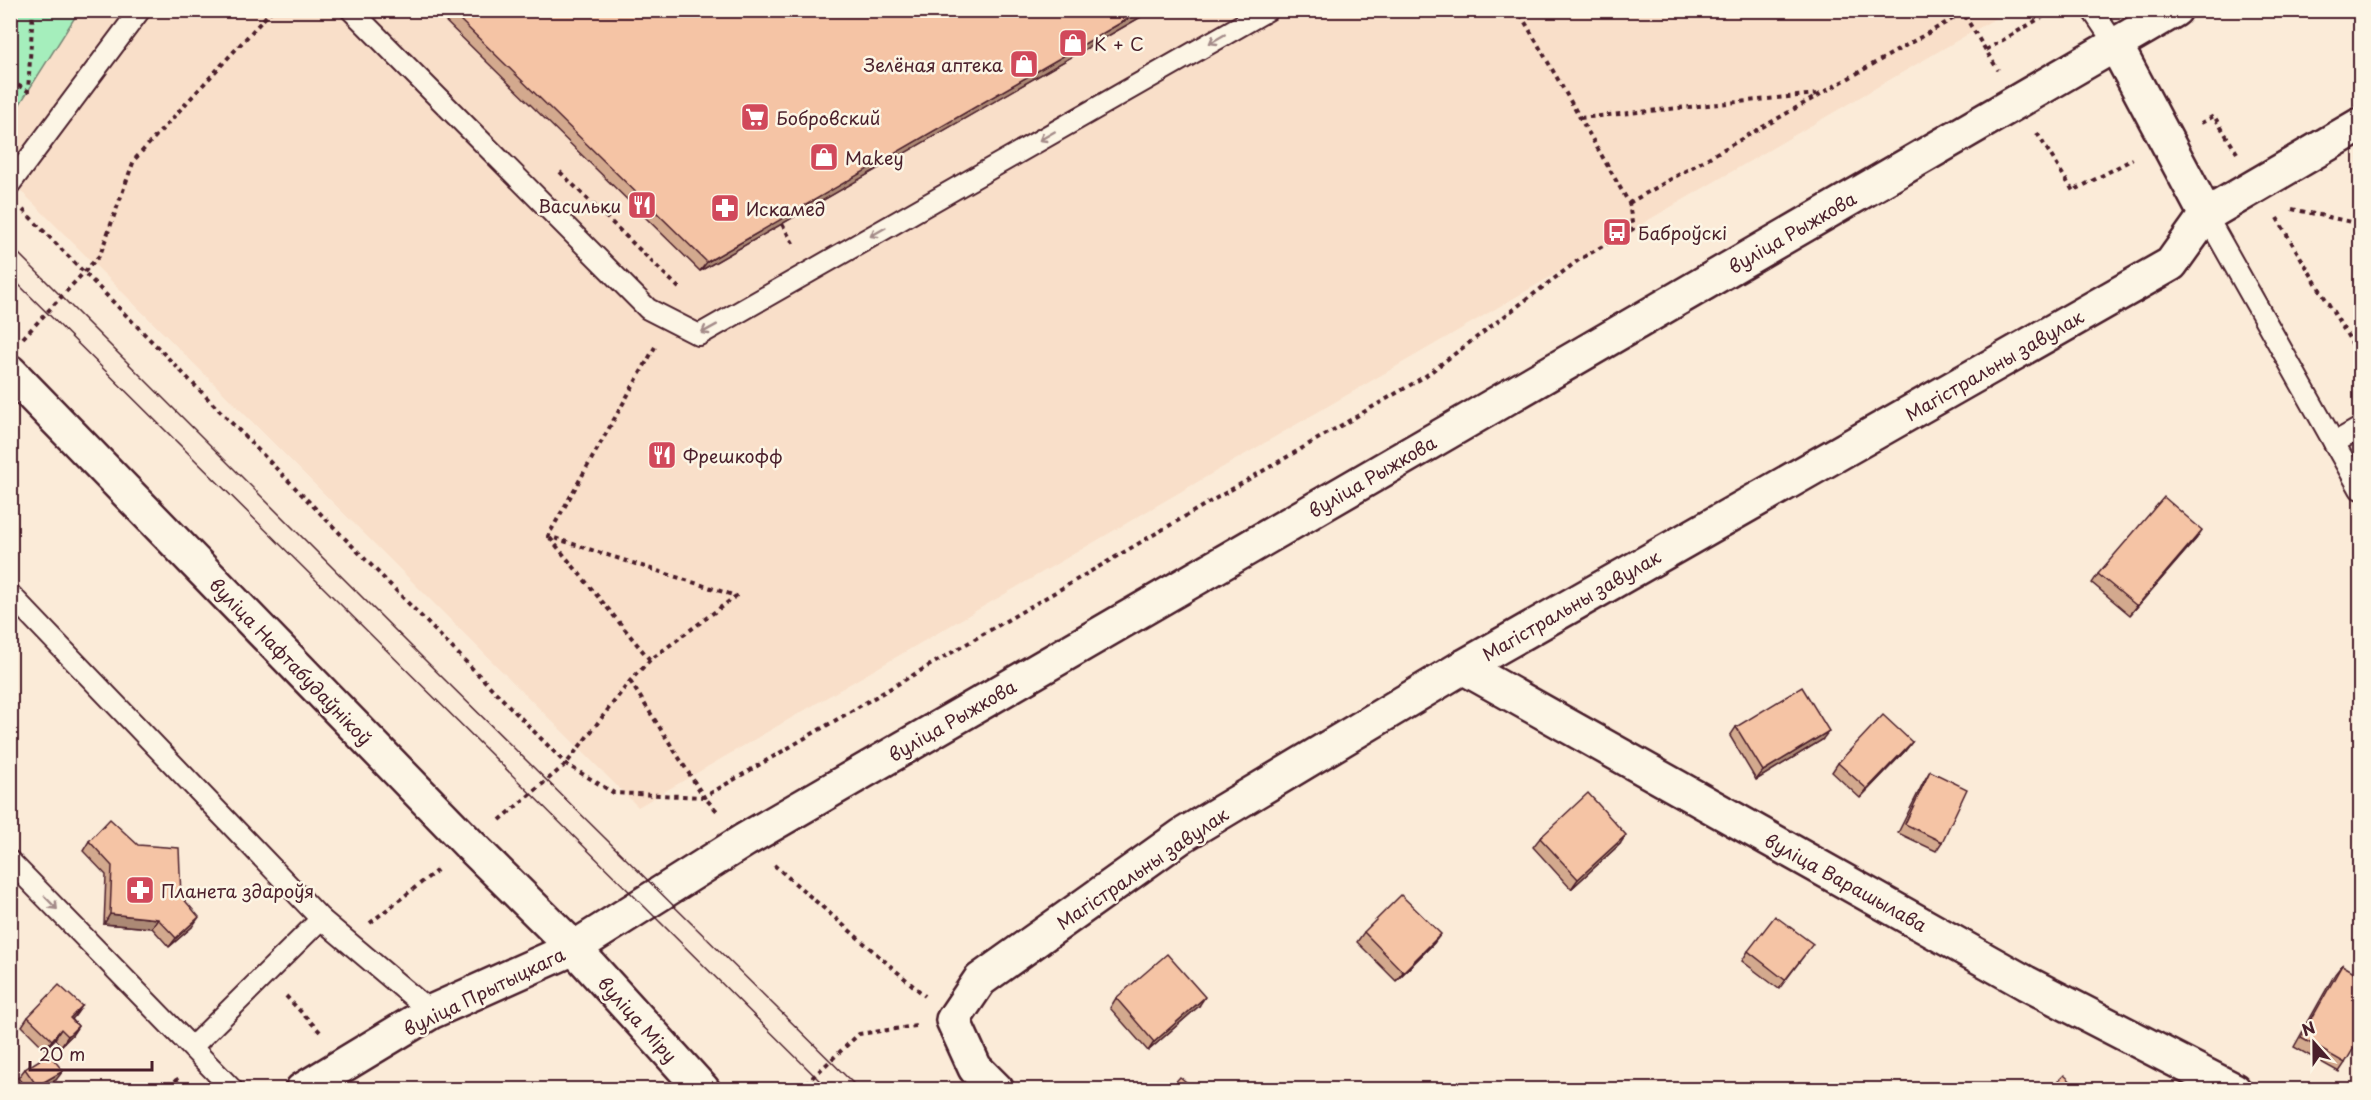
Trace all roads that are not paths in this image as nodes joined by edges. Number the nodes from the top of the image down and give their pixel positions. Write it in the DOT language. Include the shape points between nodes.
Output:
graph roads {
  1 [pos="140,10"];
  2 [pos="351,10"];
  3 [pos="1268,10"];
  4 [pos="2092,10"];
  5 [pos="2175,10"];
  6 [pos="2115,44"];
  7 [pos="2361,125"];
  8 [pos="10,184"];
  9 [pos="2206,215"];
  10 [pos="14,358"];
  11 [pos="2361,428"];
  12 [pos="2334,443"];
  13 [pos="2361,489"];
  14 [pos="10,594"];
  15 [pos="1463,667"];
  16 [pos="10,861"];
  17 [pos="321,919"];
  18 [pos="574,948"];
  19 [pos="431,1012"];
  20 [pos="192,1047"];
  21 [pos="233,1089"];
  22 [pos="302,1089"];
  23 [pos="703,1089"];
  24 [pos="997,1089"];
  25 [pos="2234,1089"];
  1 -- 8 [label="lane"];
  3 -- 2 [label="lane, one-way" via="699,335 648,309"];
  4 -- 6 [label="lane"];
  5 -- 6 [label="street, вуліца Рыжкова"];
  6 -- 9 [label="street"];
  6 -- 18 [label="street, вуліца Рыжкова" via="745,840"];
  7 -- 9 [label="street" via="2262,195"];
  9 -- 12 [label="lane"];
  9 -- 15 [label="street, Магістральны завулак" via="2171,264"];
  10 -- 18 [label="street, вуліца Нафтабудаўнікоў" via="470,845"];
  11 -- 12 [label="lane"];
  12 -- 13 [label="lane"];
  14 -- 17 [label="lane"];
  15 -- 24 [label="street, Магістральны завулак" via="1183,835 981,980 953,1020 975,1068"];
  15 -- 25 [label="street, вуліца Варашылава" via="2026,983"];
  16 -- 20 [label="lane, one-way"];
  17 -- 19 [label="lane"];
  17 -- 20 [label="lane"];
  18 -- 19 [label="street, вуліца Прытыцкага"];
  18 -- 23 [label="street, вуліца Міру"];
  19 -- 22 [label="street, вуліца Прытыцкага"];
  20 -- 21 [label="lane"];
}
